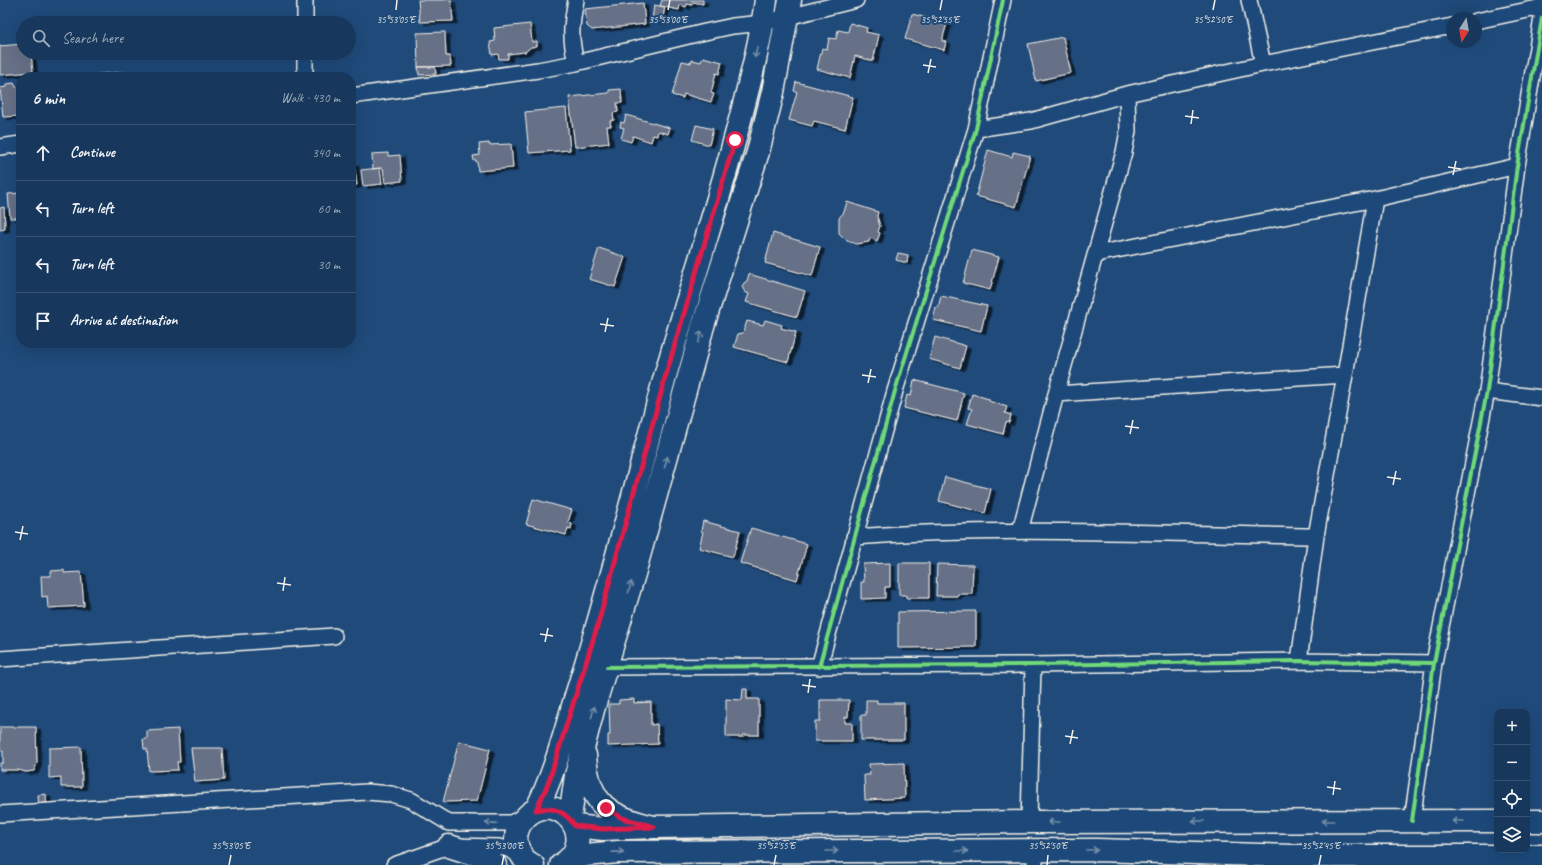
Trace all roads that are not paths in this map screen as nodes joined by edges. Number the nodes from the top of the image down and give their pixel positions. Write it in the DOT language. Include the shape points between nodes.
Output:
graph roads {
  1 [pos="306,0"];
  2 [pos="576,0"];
  3 [pos="766,0"];
  4 [pos="856,0"];
  5 [pos="1003,0"];
  6 [pos="1249,0"];
  7 [pos="1542,7"];
  8 [pos="789,8"];
  9 [pos="305,16"];
  10 [pos="1542,18"];
  11 [pos="1482,20"];
  12 [pos="763,24"];
  13 [pos="1446,27"];
  14 [pos="305,60"];
  15 [pos="576,63"];
  16 [pos="1263,64"];
  17 [pos="305,72"];
  18 [pos="1127,94"];
  19 [pos="356,95"];
  20 [pos="976,129"];
  21 [pos="16,145"];
  22 [pos="0,147"];
  23 [pos="1517,166"];
  24 [pos="1375,199"];
  25 [pos="1096,254"];
  26 [pos="1345,376"];
  27 [pos="1487,391"];
  28 [pos="1056,394"];
  29 [pos="1542,398"];
  30 [pos="1020,531"];
  31 [pos="1316,536"];
  32 [pos="854,537"];
  33 [pos="334,636"];
  34 [pos="0,659"];
  35 [pos="1299,661"];
  36 [pos="1434,663"];
  37 [pos="1033,666"];
  38 [pos="606,667"];
  39 [pos="819,667"];
  40 [pos="584,745"];
  41 [pos="532,812"];
  42 [pos="0,814"];
  43 [pos="1412,821"];
  44 [pos="1494,821"];
  45 [pos="1530,821"];
  46 [pos="1542,821"];
  47 [pos="572,822"];
  48 [pos="1029,822"];
  49 [pos="449,823"];
  50 [pos="654,827"];
  51 [pos="449,846"];
  52 [pos="1530,854"];
  53 [pos="1035,858"];
  54 [pos="526,862"];
  55 [pos="564,863"];
  56 [pos="394,865"];
  57 [pos="495,865"];
  1 -- 9 [label="street"];
  2 -- 15 [label="street" via="571,35"];
  3 -- 12 [label="main road"];
  4 -- 8 [label="street"];
  5 -- 20 [label="street"];
  6 -- 16 [label="street"];
  7 -- 11 [label="street"];
  8 -- 12 [label="street"];
  38 -- 8 [label="main road, one-way" via="701,333 758,152 773,92"];
  10 -- 23 [label="street"];
  12 -- 15 [label="street" via="733,26 704,32"];
  12 -- 41 [label="main road, one-way" via="728,166 665,378 598,624 548,784"];
  13 -- 16 [label="street"];
  14 -- 17 [label="street"];
  15 -- 19 [label="street"];
  16 -- 18 [label="street"];
  18 -- 20 [label="street" via="1032,121"];
  18 -- 25 [label="street" via="1128,131 1124,152"];
  20 -- 32 [label="street" via="895,391"];
  21 -- 22 [label="street"];
  23 -- 24 [label="street"];
  23 -- 27 [label="street"];
  24 -- 25 [label="street"];
  24 -- 26 [label="street"];
  25 -- 28 [label="street"];
  26 -- 28 [label="street"];
  26 -- 31 [label="street"];
  27 -- 29 [label="street"];
  27 -- 36 [label="street"];
  28 -- 30 [label="street"];
  30 -- 31 [label="street"];
  30 -- 32 [label="street"];
  31 -- 35 [label="street"];
  32 -- 39 [label="street"];
  33 -- 34 [label="street"];
  35 -- 36 [label="street"];
  35 -- 37 [label="street"];
  36 -- 43 [label="street"];
  37 -- 39 [label="street"];
  37 -- 48 [label="street"];
  38 -- 39 [label="street"];
  40 -- 38 [label="main road, one-way"];
  40 -- 47 [label="main road" via="574,788"];
  40 -- 50 [label="main road" via="590,784 599,801 622,818"];
  41 -- 47 [label="main road" via="545,808 554,809 562,812"];
  41 -- 49 [label="street, one-way" via="511,823"];
  41 -- 54 [label="main road" via="522,821 516,839"];
  42 -- 49 [label="street" via="367,792 391,794 411,800"];
  44 -- 43 [label="main road, one-way"];
  43 -- 48 [label="main road, one-way"];
  45 -- 46 [label="main road"];
  47 -- 50 [label="main road" via="603,829"];
  47 -- 55 [label="main road" via="577,835 576,845 573,854"];
  48 -- 50 [label="main road"];
  49 -- 51 [label="street"];
  51 -- 54 [label="street" via="499,847 508,849"];
  51 -- 56 [label="street"];
  51 -- 57 [label="main road" via="484,857"];
  53 -- 52 [label="main road, one-way" via="1097,850 1292,856"];
  55 -- 53 [label="main road, one-way" via="586,854 618,852"];
}
